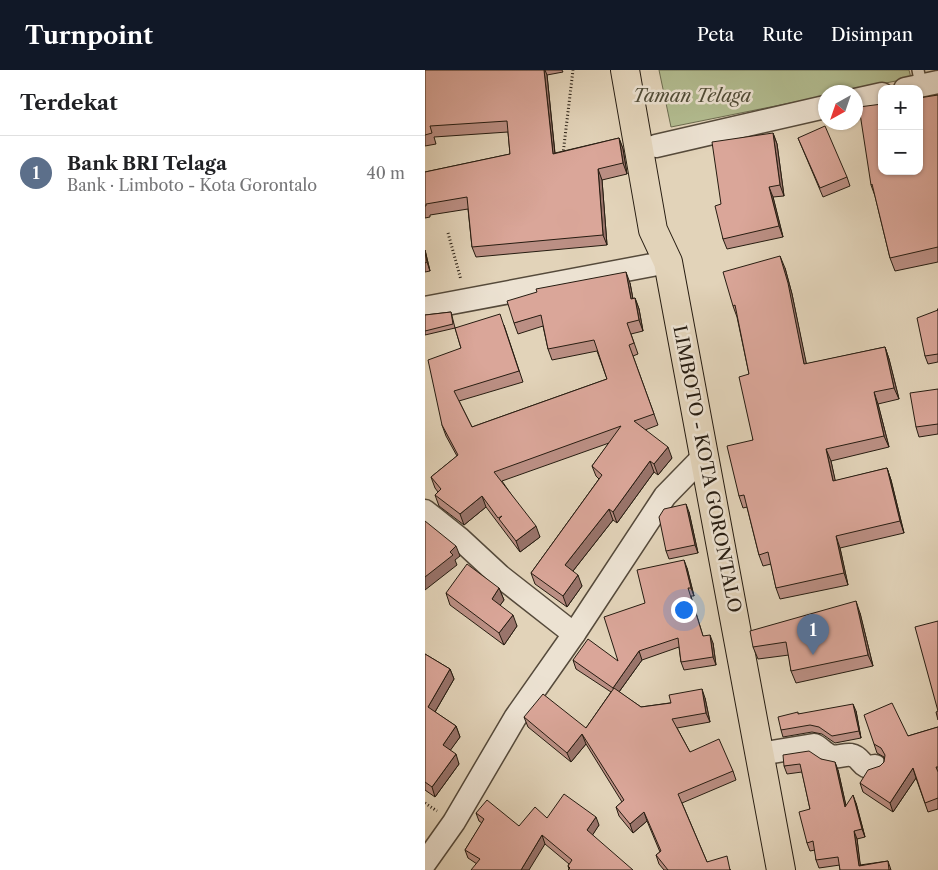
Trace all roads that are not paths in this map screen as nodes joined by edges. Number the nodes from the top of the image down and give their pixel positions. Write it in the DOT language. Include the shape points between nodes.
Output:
graph roads {
  1 [pos="625,70"];
  2 [pos="643,70"];
  3 [pos="878,95"];
  4 [pos="863,98"];
  5 [pos="818,109"];
  6 [pos="657,146"];
  7 [pos="668,262"];
  8 [pos="425,308"];
  9 [pos="705,455"];
  10 [pos="425,511"];
  11 [pos="574,634"];
  12 [pos="760,754"];
  13 [pos="875,766"];
  14 [pos="425,863"];
  15 [pos="781,870"];
  1 -- 7 [label="highway, LIMBOTO - KOTA GORONTALO" via="653,230"];
  2 -- 6 [label="highway"];
  3 -- 4 [label="street"];
  5 -- 6 [label="street"];
  6 -- 7 [label="highway" via="671,225"];
  7 -- 8 [label="street"];
  7 -- 9 [label="highway, LIMBOTO - KOTA GORONTALO"];
  9 -- 11 [label="street" via="665,496"];
  9 -- 12 [label="highway, LIMBOTO - KOTA GORONTALO"];
  10 -- 11 [label="street"];
  11 -- 14 [label="street" via="515,718 454,822"];
  12 -- 13 [label="street" via="814,745 828,755 851,756 858,758 864,766"];
  12 -- 15 [label="highway, LIMBOTO - KOTA GORONTALO"];
}
